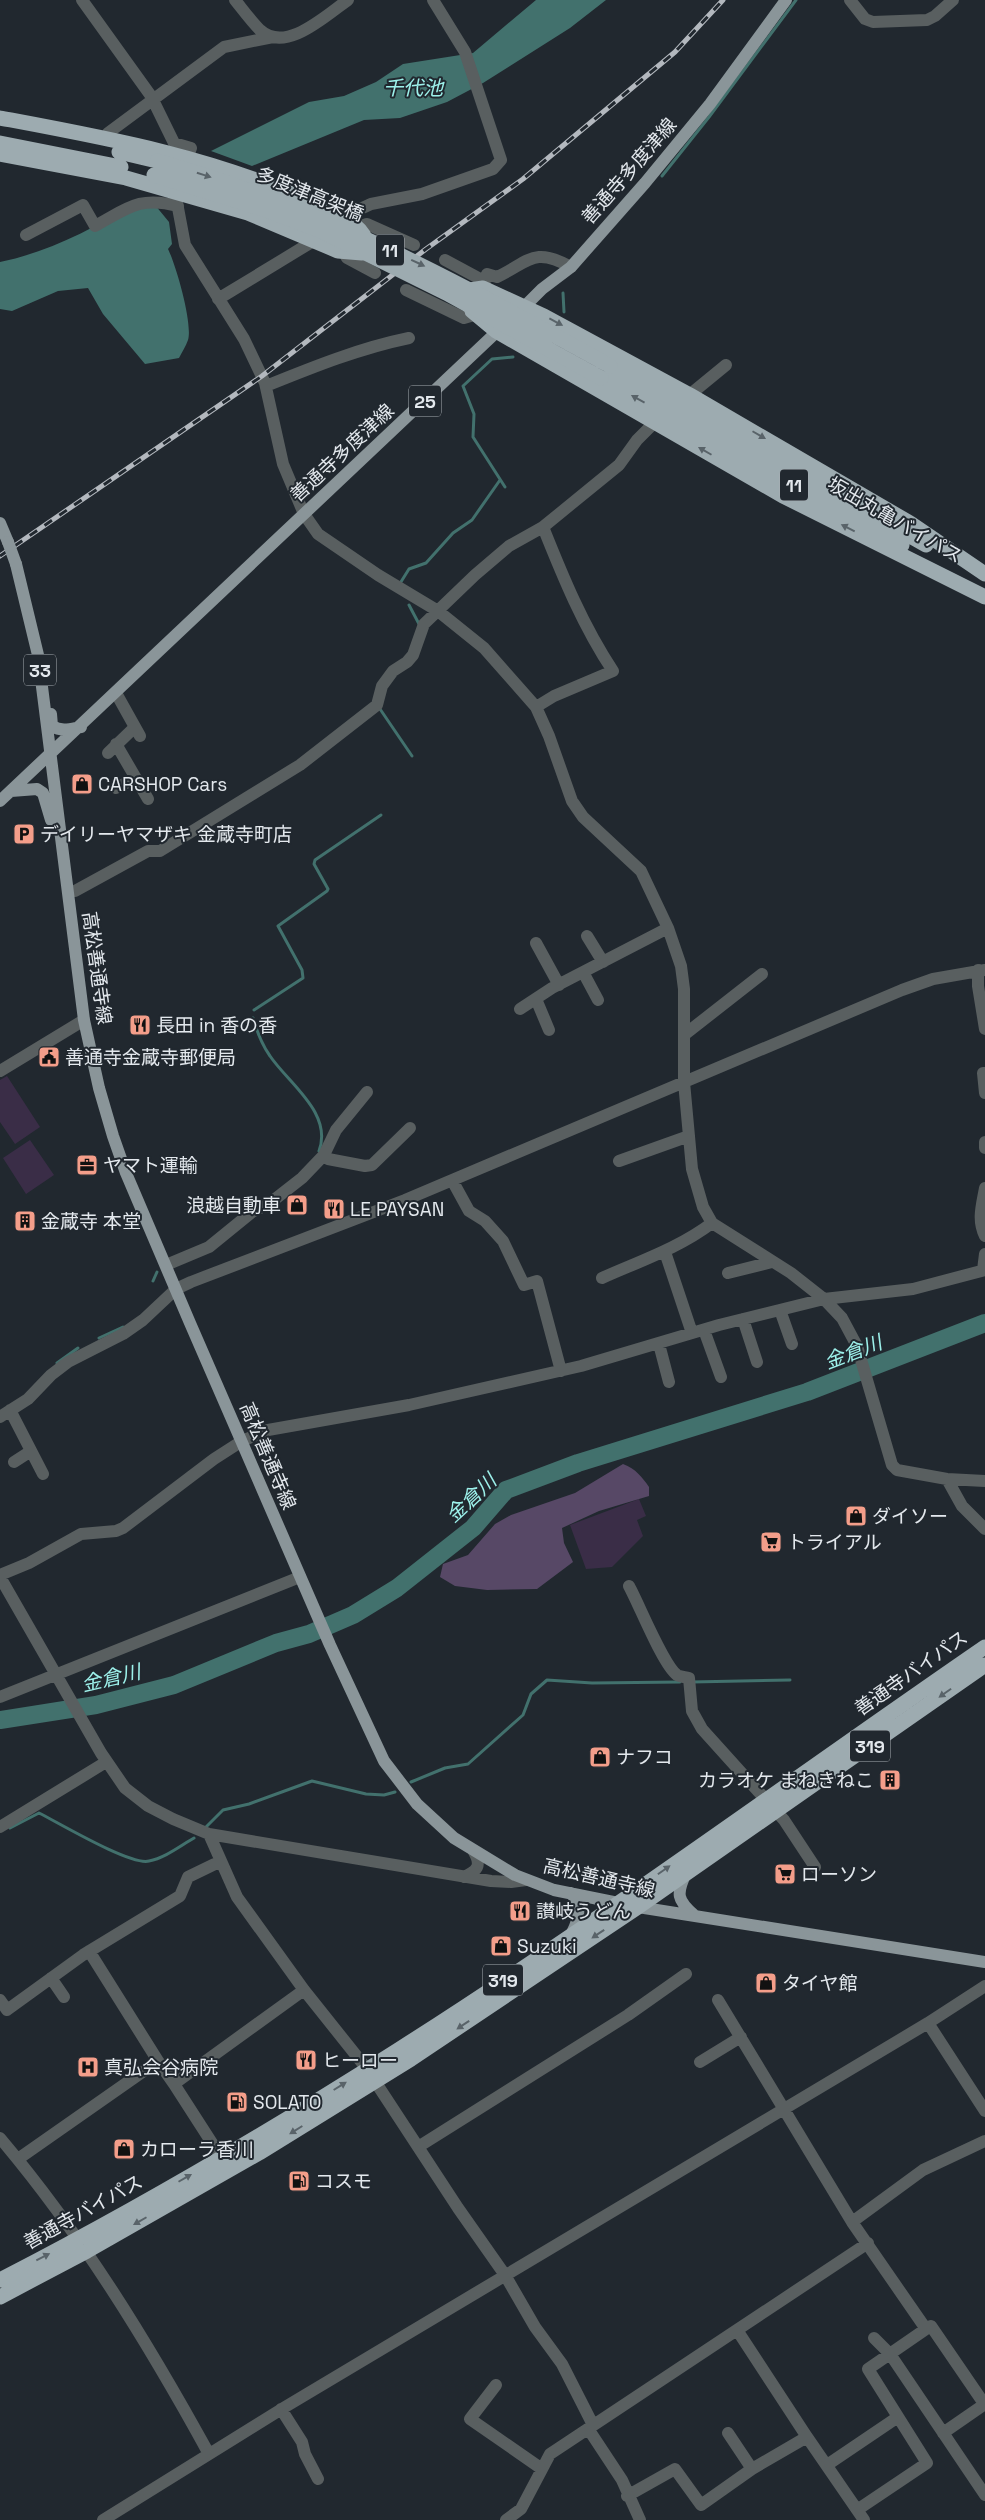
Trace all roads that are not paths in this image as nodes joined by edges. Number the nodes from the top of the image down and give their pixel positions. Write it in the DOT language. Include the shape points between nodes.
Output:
graph roads {
  1 [pos="82,0"];
  2 [pos="235,0"];
  3 [pos="348,0"];
  4 [pos="433,0"];
  5 [pos="786,0"];
  6 [pos="850,0"];
  7 [pos="953,0"];
  8 [pos="272,37"];
  9 [pos="153,100"];
  10 [pos="0,118"];
  11 [pos="0,129"];
  12 [pos="106,139"];
  13 [pos="0,143"];
  14 [pos="0,154"];
  15 [pos="189,157"];
  16 [pos="155,168"];
  17 [pos="177,199"];
  18 [pos="351,224"];
  19 [pos="26,235"];
  20 [pos="314,241"];
  21 [pos="414,245"];
  22 [pos="343,251"];
  23 [pos="445,260"];
  24 [pos="571,267"];
  25 [pos="375,273"];
  26 [pos="487,281"];
  27 [pos="406,290"];
  28 [pos="218,299"];
  29 [pos="526,306"];
  30 [pos="474,314"];
  31 [pos="496,331"];
  32 [pos="409,338"];
  33 [pos="726,365"];
  34 [pos="606,372"];
  35 [pos="266,386"];
  36 [pos="688,396"];
  37 [pos="656,420"];
  38 [pos="304,514"];
  39 [pos="0,523"];
  40 [pos="543,527"];
  41 [pos="985,574"];
  42 [pos="985,582"];
  43 [pos="985,596"];
  44 [pos="438,611"];
  45 [pos="38,655"];
  46 [pos="116,693"];
  47 [pos="536,707"];
  48 [pos="81,727"];
  49 [pos="50,755"];
  50 [pos="31,773"];
  51 [pos="53,778"];
  52 [pos="136,778"];
  53 [pos="116,788"];
  54 [pos="11,791"];
  55 [pos="148,798"];
  56 [pos="0,801"];
  57 [pos="64,865"];
  58 [pos="76,891"];
  59 [pos="668,928"];
  60 [pos="587,936"];
  61 [pos="536,943"];
  62 [pos="603,962"];
  63 [pos="982,970"];
  64 [pos="583,972"];
  65 [pos="762,974"];
  66 [pos="559,985"];
  67 [pos="536,999"];
  68 [pos="598,1000"];
  69 [pos="520,1009"];
  70 [pos="84,1020"];
  71 [pos="985,1029"];
  72 [pos="549,1030"];
  73 [pos="684,1035"];
  74 [pos="0,1071"];
  75 [pos="985,1073"];
  76 [pos="684,1082"];
  77 [pos="366,1092"];
  78 [pos="985,1093"];
  79 [pos="410,1128"];
  80 [pos="689,1136"];
  81 [pos="985,1142"];
  82 [pos="985,1148"];
  83 [pos="324,1155"];
  84 [pos="619,1161"];
  85 [pos="452,1180"];
  86 [pos="985,1188"];
  87 [pos="712,1223"];
  88 [pos="985,1236"];
  89 [pos="665,1252"];
  90 [pos="985,1254"];
  91 [pos="772,1262"];
  92 [pos="166,1265"];
  93 [pos="984,1270"];
  94 [pos="728,1273"];
  95 [pos="602,1278"];
  96 [pos="176,1289"];
  97 [pos="824,1299"];
  98 [pos="780,1310"];
  99 [pos="743,1319"];
  100 [pos="698,1331"];
  101 [pos="659,1344"];
  102 [pos="792,1344"];
  103 [pos="757,1362"];
  104 [pos="562,1371"];
  105 [pos="721,1376"];
  106 [pos="669,1382"];
  107 [pos="5,1413"];
  108 [pos="242,1441"];
  109 [pos="31,1452"];
  110 [pos="14,1462"];
  111 [pos="43,1474"];
  112 [pos="947,1479"];
  113 [pos="985,1481"];
  114 [pos="985,1529"];
  115 [pos="0,1576"];
  116 [pos="301,1578"];
  117 [pos="629,1586"];
  118 [pos="985,1646"];
  119 [pos="985,1665"];
  120 [pos="56,1674"];
  121 [pos="0,1696"];
  122 [pos="106,1762"];
  123 [pos="765,1799"];
  124 [pos="775,1812"];
  125 [pos="0,1827"];
  126 [pos="209,1834"];
  127 [pos="474,1852"];
  128 [pos="221,1861"];
  129 [pos="815,1867"];
  130 [pos="686,1873"];
  131 [pos="464,1877"];
  132 [pos="526,1880"];
  133 [pos="571,1893"];
  134 [pos="617,1903"];
  135 [pos="638,1907"];
  136 [pos="694,1915"];
  137 [pos="572,1934"];
  138 [pos="89,1952"];
  139 [pos="985,1962"];
  140 [pos="686,1974"];
  141 [pos="51,1978"];
  142 [pos="985,1986"];
  143 [pos="304,1990"];
  144 [pos="64,1997"];
  145 [pos="0,2000"];
  146 [pos="718,2000"];
  147 [pos="928,2024"];
  148 [pos="741,2037"];
  149 [pos="158,2061"];
  150 [pos="700,2062"];
  151 [pos="371,2075"];
  152 [pos="174,2084"];
  153 [pos="783,2110"];
  154 [pos="985,2110"];
  155 [pos="0,2138"];
  156 [pos="985,2141"];
  157 [pos="418,2147"];
  158 [pos="221,2157"];
  159 [pos="18,2160"];
  160 [pos="852,2222"];
  161 [pos="868,2243"];
  162 [pos="83,2245"];
  163 [pos="505,2275"];
  164 [pos="0,2280"];
  165 [pos="0,2297"];
  166 [pos="926,2329"];
  167 [pos="737,2330"];
  168 [pos="874,2338"];
  169 [pos="890,2354"];
  170 [pos="496,2385"];
  171 [pos="984,2401"];
  172 [pos="281,2410"];
  173 [pos="898,2417"];
  174 [pos="589,2430"];
  175 [pos="728,2433"];
  176 [pos="943,2433"];
  177 [pos="807,2437"];
  178 [pos="209,2454"];
  179 [pos="827,2465"];
  180 [pos="542,2469"];
  181 [pos="752,2469"];
  182 [pos="318,2478"];
  183 [pos="985,2495"];
  184 [pos="628,2496"];
  185 [pos="861,2515"];
  186 [pos="103,2520"];
  187 [pos="506,2520"];
  188 [pos="640,2520"];
  1 -- 9 [label="street"];
  2 -- 8 [label="street" via="261,31"];
  3 -- 8 [label="street" via="295,35"];
  4 -- 18 [label="street" via="465,52 499,164 422,194 371,204"];
  5 -- 24 [label="main road, 善通寺多度津線 / 25" via="710,104"];
  6 -- 7 [label="street" via="865,19 873,22 927,20"];
  8 -- 9 [label="street" via="224,46"];
  9 -- 12 [label="street" via="108,133"];
  9 -- 15 [label="street" via="174,143 191,148"];
  10 -- 12 [label="highway"];
  11 -- 16 [label="highway, 多度津高架橋 / 11" via="57,138"];
  12 -- 15 [label="highway"];
  13 -- 16 [label="highway, 多度津高架橋 / 11"];
  14 -- 17 [label="highway" via="126,178"];
  15 -- 17 [label="street"];
  15 -- 18 [label="highway" via="278,187"];
  16 -- 34 [label="highway, 多度津高架橋 / 11, bridge" via="264,195 324,219 452,279"];
  17 -- 19 [label="street" via="142,202 95,226 83,206 65,209"];
  17 -- 20 [label="highway" via="248,213"];
  17 -- 28 [label="street" via="185,245"];
  18 -- 20 [label="street"];
  18 -- 21 [label="street" via="367,224"];
  18 -- 22 [label="street"];
  18 -- 22 [label="highway" via="376,252"];
  20 -- 22 [label="highway"];
  20 -- 28 [label="street"];
  22 -- 25 [label="street" via="347,258"];
  23 -- 26 [label="street"];
  24 -- 26 [label="street" via="547,257 534,257"];
  24 -- 29 [label="main road, 善通寺多度津線 / 25"];
  26 -- 29 [label="highway"];
  26 -- 30 [label="street"];
  26 -- 30 [label="highway" via="462,293"];
  27 -- 30 [label="street" via="464,318"];
  28 -- 35 [label="street" via="244,339"];
  29 -- 31 [label="main road, 善通寺多度津線 / 25"];
  29 -- 36 [label="highway, one-way"];
  30 -- 31 [label="highway"];
  31 -- 37 [label="highway"];
  31 -- 38 [label="main road, 善通寺多度津線 / 25"];
  32 -- 35 [label="street" via="387,342"];
  33 -- 36 [label="street"];
  34 -- 42 [label="highway, 坂出丸亀バイパス / 11" via="921,542"];
  43 -- 34 [label="highway, 坂出丸亀バイパス / 11, one-way"];
  35 -- 38 [label="street" via="283,464"];
  36 -- 41 [label="highway, one-way" via="910,523"];
  37 -- 40 [label="street" via="618,465"];
  43 -- 37 [label="highway, one-way" via="783,496"];
  38 -- 44 [label="street" via="318,534"];
  38 -- 46 [label="main road, 善通寺多度津線 / 25"];
  39 -- 45 [label="main road, 高松善通寺線 / 33, bridge" via="16,564"];
  40 -- 44 [label="street" via="509,546"];
  40 -- 47 [label="street" via="568,589 613,671"];
  44 -- 47 [label="street" via="484,648"];
  44 -- 58 [label="street" via="424,624 413,655 393,671 382,686 377,705 300,765 160,851 148,851"];
  45 -- 48 [label="main road" via="45,672 52,726 66,730"];
  45 -- 49 [label="main road, 高松善通寺線 / 33"];
  46 -- 48 [label="main road, 善通寺多度津線 / 25"];
  46 -- 52 [label="street" via="137,731 112,749"];
  47 -- 59 [label="street" via="550,736 572,801 604,839 641,871"];
  48 -- 49 [label="main road, 善通寺多度津線 / 25"];
  49 -- 50 [label="main road, 善通寺多度津線 / 25"];
  49 -- 51 [label="main road, 高松善通寺線 / 33"];
  50 -- 51 [label="main road" via="45,771"];
  50 -- 54 [label="main road, 善通寺多度津線 / 25"];
  51 -- 57 [label="main road, 高松善通寺線 / 33"];
  52 -- 53 [label="street"];
  52 -- 55 [label="street"];
  54 -- 56 [label="main road, 善通寺多度津線 / 25"];
  54 -- 57 [label="main road" via="28,788 43,793 57,852"];
  57 -- 70 [label="main road, 高松善通寺線 / 33"];
  59 -- 62 [label="street"];
  59 -- 73 [label="street" via="681,966"];
  60 -- 62 [label="street"];
  61 -- 66 [label="street"];
  62 -- 64 [label="street"];
  63 -- 71 [label="street" via="978,986"];
  63 -- 76 [label="street" via="933,979 902,990"];
  64 -- 66 [label="street"];
  64 -- 68 [label="street"];
  65 -- 73 [label="street"];
  66 -- 67 [label="street"];
  67 -- 69 [label="street"];
  67 -- 72 [label="street"];
  70 -- 74 [label="street"];
  70 -- 92 [label="main road, 高松善通寺線 / 33" via="113,1136"];
  73 -- 76 [label="street"];
  75 -- 78 [label="street" via="982,1074"];
  76 -- 80 [label="street"];
  76 -- 85 [label="street"];
  77 -- 83 [label="street" via="336,1130"];
  79 -- 83 [label="street" via="372,1165 328,1159"];
  80 -- 84 [label="street"];
  80 -- 87 [label="street" via="696,1188"];
  81 -- 82 [label="street"];
  83 -- 92 [label="street" via="289,1190 252,1212 209,1247"];
  85 -- 96 [label="street"];
  85 -- 104 [label="street" via="469,1211 502,1240 524,1285 537,1281"];
  86 -- 88 [label="street" via="980,1219"];
  87 -- 89 [label="street"];
  87 -- 91 [label="street"];
  89 -- 95 [label="street"];
  89 -- 100 [label="street"];
  90 -- 93 [label="street"];
  91 -- 94 [label="street"];
  91 -- 97 [label="street"];
  92 -- 96 [label="main road, 高松善通寺線 / 33"];
  93 -- 97 [label="street" via="913,1290"];
  96 -- 107 [label="street" via="143,1320 68,1362 28,1399"];
  96 -- 108 [label="main road, 高松善通寺線 / 33"];
  97 -- 98 [label="street"];
  97 -- 112 [label="street" via="842,1318 857,1346 892,1465 897,1470"];
  98 -- 99 [label="street"];
  98 -- 102 [label="street"];
  99 -- 100 [label="street"];
  99 -- 103 [label="street"];
  100 -- 101 [label="street"];
  100 -- 105 [label="street"];
  101 -- 104 [label="street"];
  101 -- 106 [label="street"];
  104 -- 108 [label="street" via="409,1405 268,1430"];
  107 -- 109 [label="street"];
  108 -- 115 [label="street" via="123,1528 81,1534 29,1564"];
  108 -- 116 [label="main road, 高松善通寺線 / 33"];
  109 -- 110 [label="street"];
  109 -- 111 [label="street"];
  112 -- 113 [label="street"];
  112 -- 114 [label="street" via="962,1506"];
  115 -- 120 [label="street"];
  116 -- 120 [label="street"];
  116 -- 127 [label="main road, 高松善通寺線 / 33" via="384,1761 417,1804"];
  117 -- 123 [label="street" via="655,1641 676,1673 690,1681 692,1711 702,1729"];
  118 -- 123 [label="highway, 善通寺バイパス / 319"];
  119 -- 124 [label="highway, 善通寺バイパス / 319, one-way"];
  120 -- 121 [label="street"];
  120 -- 122 [label="street"];
  122 -- 125 [label="street"];
  122 -- 126 [label="street" via="125,1788 148,1806"];
  123 -- 124 [label="street"];
  134 -- 123 [label="highway, 善通寺バイパス / 319, one-way"];
  124 -- 129 [label="street" via="784,1820"];
  124 -- 130 [label="highway, 善通寺バイパス / 319"];
  126 -- 128 [label="street"];
  126 -- 131 [label="street"];
  127 -- 131 [label="street" via="478,1867"];
  127 -- 132 [label="main road, 高松善通寺線 / 33"];
  128 -- 138 [label="street" via="188,1876 180,1896"];
  128 -- 143 [label="street" via="237,1897"];
  130 -- 135 [label="highway, 善通寺バイパス / 319"];
  130 -- 136 [label="main road" via="679,1896 682,1904"];
  131 -- 132 [label="street" via="512,1882"];
  132 -- 133 [label="main road, 高松善通寺線 / 33"];
  133 -- 134 [label="main road, 高松善通寺線 / 33"];
  133 -- 137 [label="main road" via="576,1898 579,1914"];
  134 -- 135 [label="main road, 高松善通寺線 / 33"];
  134 -- 137 [label="highway, 善通寺バイパス / 319"];
  135 -- 136 [label="main road, 高松善通寺線 / 33"];
  135 -- 151 [label="highway, 善通寺バイパス / 319, one-way"];
  136 -- 139 [label="main road, 高松善通寺線 / 33"];
  137 -- 151 [label="highway, 善通寺バイパス / 319"];
  138 -- 141 [label="street"];
  138 -- 149 [label="street"];
  140 -- 157 [label="street" via="628,2015"];
  141 -- 144 [label="street"];
  141 -- 145 [label="street" via="7,2010"];
  142 -- 147 [label="street"];
  143 -- 151 [label="street"];
  143 -- 152 [label="street"];
  146 -- 148 [label="street"];
  147 -- 153 [label="street"];
  147 -- 154 [label="street"];
  148 -- 150 [label="street"];
  148 -- 153 [label="street"];
  149 -- 152 [label="street"];
  149 -- 159 [label="street"];
  151 -- 157 [label="street"];
  158 -- 151 [label="highway, 善通寺バイパス / 319, one-way"];
  151 -- 162 [label="highway, 善通寺バイパス / 319, one-way" via="259,2153"];
  152 -- 158 [label="street"];
  153 -- 160 [label="street"];
  153 -- 163 [label="street"];
  155 -- 159 [label="street"];
  156 -- 160 [label="street" via="923,2170"];
  157 -- 163 [label="street"];
  162 -- 158 [label="highway, 善通寺バイパス / 319, one-way"];
  159 -- 162 [label="street"];
  160 -- 161 [label="street"];
  161 -- 166 [label="street"];
  161 -- 167 [label="street"];
  164 -- 162 [label="highway, 善通寺バイパス / 319, one-way"];
  162 -- 165 [label="highway, 善通寺バイパス / 319"];
  162 -- 178 [label="street" via="173,2388"];
  163 -- 172 [label="street"];
  163 -- 174 [label="street" via="535,2327 562,2364 593,2425"];
  166 -- 169 [label="street"];
  166 -- 171 [label="street" via="931,2326"];
  167 -- 174 [label="street"];
  167 -- 177 [label="street"];
  168 -- 169 [label="street"];
  169 -- 173 [label="street" via="868,2369"];
  169 -- 176 [label="street"];
  170 -- 180 [label="street" via="470,2419"];
  171 -- 176 [label="street"];
  172 -- 178 [label="street"];
  172 -- 182 [label="street" via="302,2442"];
  173 -- 179 [label="street"];
  173 -- 185 [label="street" via="927,2463"];
  174 -- 180 [label="street" via="550,2454"];
  174 -- 184 [label="street" via="622,2480"];
  175 -- 181 [label="street"];
  176 -- 183 [label="street"];
  177 -- 179 [label="street"];
  177 -- 181 [label="street"];
  178 -- 186 [label="street"];
  179 -- 185 [label="street"];
  180 -- 187 [label="street" via="521,2509"];
  181 -- 184 [label="street" via="700,2505 675,2469"];
  184 -- 188 [label="street"];
}
